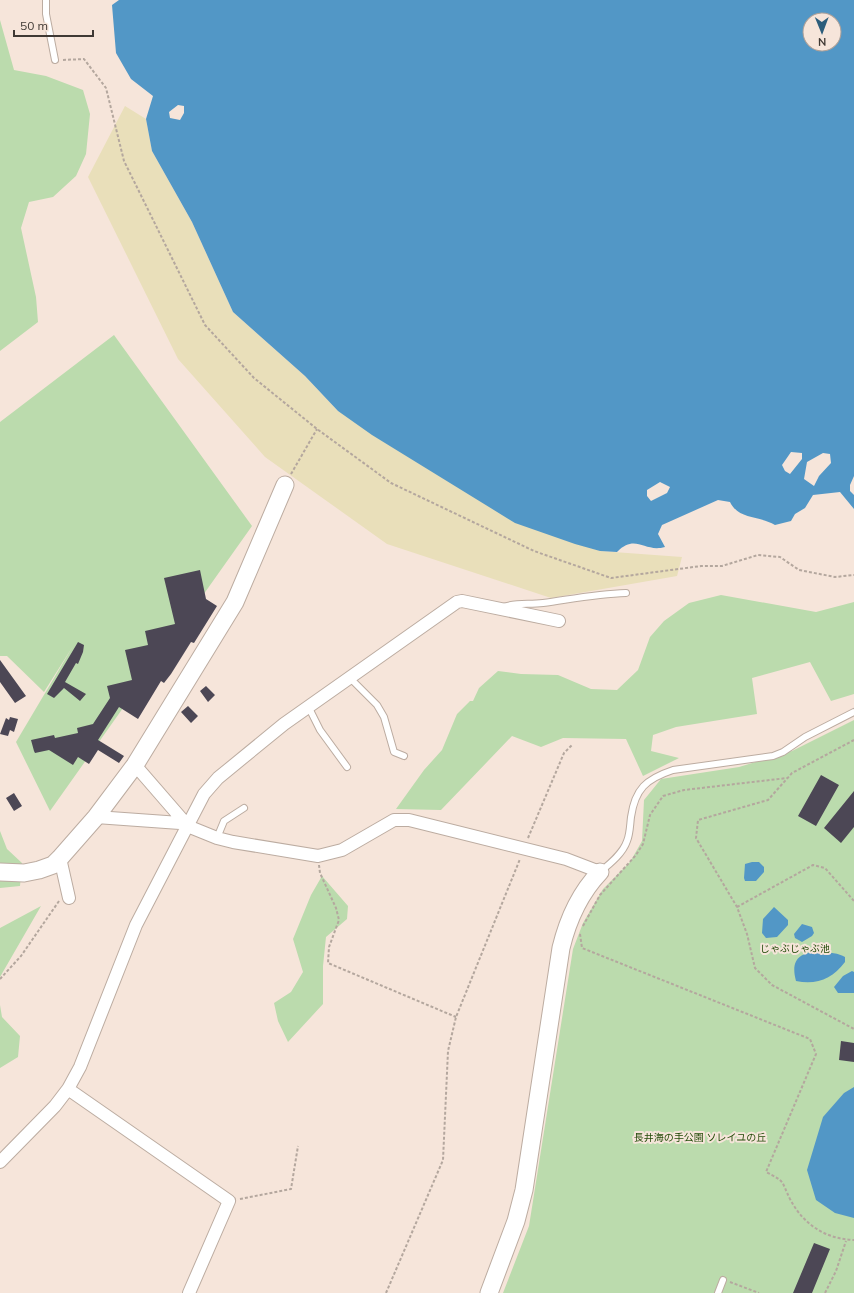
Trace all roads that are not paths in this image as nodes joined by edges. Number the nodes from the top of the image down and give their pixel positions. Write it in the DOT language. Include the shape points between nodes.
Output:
graph roads {
  1 [pos="46,0"];
  2 [pos="55,60"];
  3 [pos="284,485"];
  4 [pos="626,593"];
  5 [pos="499,609"];
  6 [pos="559,621"];
  7 [pos="349,677"];
  8 [pos="308,706"];
  9 [pos="854,712"];
  10 [pos="404,756"];
  11 [pos="136,765"];
  12 [pos="347,767"];
  13 [pos="244,808"];
  14 [pos="96,818"];
  15 [pos="187,825"];
  16 [pos="216,838"];
  17 [pos="60,858"];
  18 [pos="0,872"];
  19 [pos="600,872"];
  20 [pos="69,898"];
  21 [pos="68,1089"];
  22 [pos="0,1162"];
  23 [pos="724,1280"];
  24 [pos="189,1293"];
  25 [pos="489,1293"];
  26 [pos="718,1293"];
  1 -- 2 [label="lane" via="46,14"];
  3 -- 11 [label="street" via="235,602"];
  4 -- 5 [label="lane" via="579,596 542,603 514,603"];
  5 -- 6 [label="street"];
  5 -- 7 [label="street" via="456,602"];
  7 -- 8 [label="street"];
  7 -- 10 [label="lane" via="377,705 384,717 394,752"];
  8 -- 12 [label="lane" via="320,730"];
  8 -- 15 [label="street" via="218,778 204,794"];
  9 -- 19 [label="lane" via="773,756 673,770 658,775 647,782 633,802 628,841"];
  11 -- 14 [label="street"];
  11 -- 15 [label="street"];
  13 -- 16 [label="lane" via="224,821"];
  14 -- 15 [label="street"];
  14 -- 17 [label="street"];
  15 -- 16 [label="street"];
  15 -- 21 [label="street" via="136,924 80,1067"];
  16 -- 19 [label="street" via="318,856 342,850 394,820 409,820 566,859"];
  17 -- 18 [label="street" via="52,865 39,870 24,873"];
  17 -- 20 [label="street"];
  19 -- 25 [label="street" via="587,885 567,924 561,948 524,1190 516,1221"];
  21 -- 22 [label="street" via="55,1106"];
  21 -- 24 [label="street" via="229,1201"];
  23 -- 26 [label="lane"];
}
